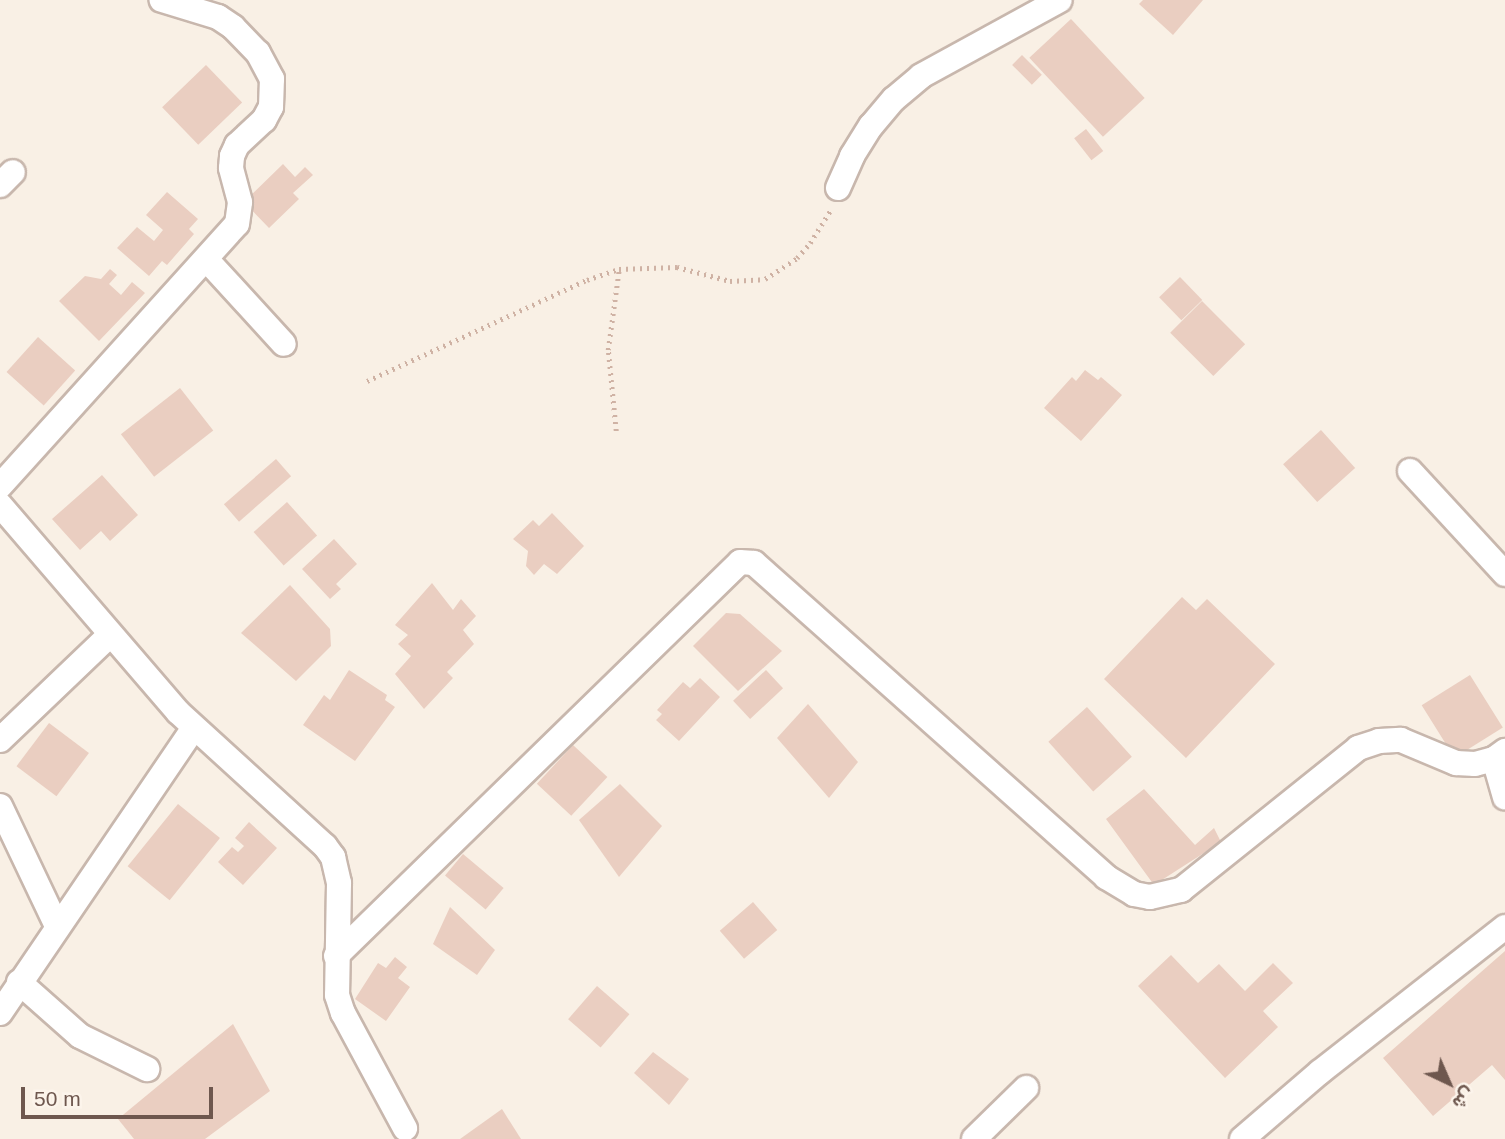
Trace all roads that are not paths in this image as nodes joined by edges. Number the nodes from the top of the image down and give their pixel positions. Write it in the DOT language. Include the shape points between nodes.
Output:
graph roads {
  1 [pos="162,0"];
  2 [pos="1060,0"];
  3 [pos="838,188"];
  4 [pos="206,260"];
  5 [pos="284,344"];
  6 [pos="1410,471"];
  7 [pos="0,485"];
  8 [pos="0,505"];
  9 [pos="1505,574"];
  10 [pos="110,635"];
  11 [pos="194,728"];
  12 [pos="0,740"];
  13 [pos="1499,755"];
  14 [pos="1505,797"];
  15 [pos="0,806"];
  16 [pos="57,926"];
  17 [pos="1505,927"];
  18 [pos="336,956"];
  19 [pos="19,982"];
  20 [pos="0,1013"];
  21 [pos="147,1069"];
  22 [pos="1026,1088"];
  23 [pos="405,1128"];
  24 [pos="974,1139"];
  25 [pos="1242,1139"];
  1 -- 4 [label="street" via="218,17 233,27 258,53 272,79 271,107 232,156 240,202 237,224"];
  2 -- 3 [label="street" via="921,76 871,126"];
  4 -- 5 [label="street"];
  4 -- 7 [label="street"];
  6 -- 9 [label="street"];
  8 -- 10 [label="street"];
  10 -- 11 [label="street"];
  10 -- 12 [label="street"];
  11 -- 16 [label="street"];
  11 -- 18 [label="street" via="333,857 339,883"];
  13 -- 14 [label="street"];
  13 -- 18 [label="street" via="1475,764 1455,764 1401,740 1358,748 1181,890 1158,897 1134,894 1107,877 760,568 740,562"];
  15 -- 16 [label="street"];
  16 -- 19 [label="street"];
  17 -- 25 [label="street"];
  18 -- 23 [label="street" via="337,995 343,1013"];
  19 -- 20 [label="street"];
  19 -- 21 [label="street" via="80,1036"];
  22 -- 24 [label="street"];
}
